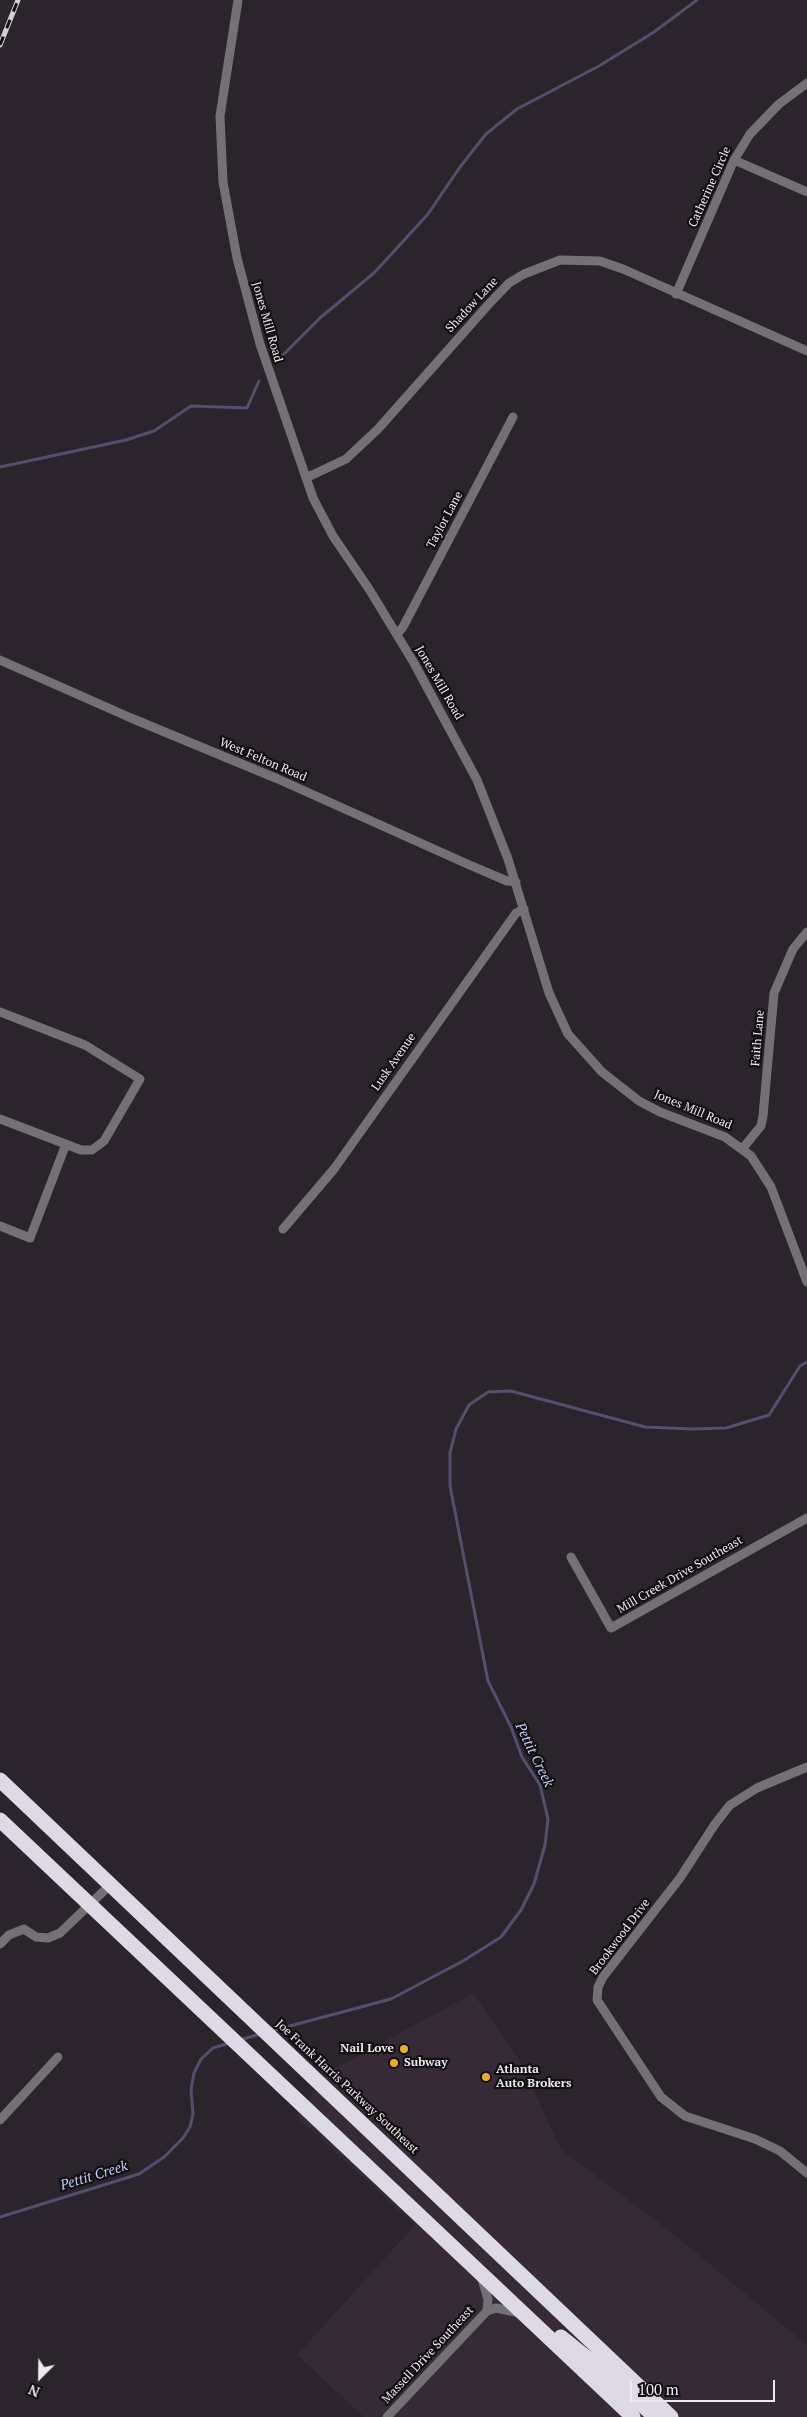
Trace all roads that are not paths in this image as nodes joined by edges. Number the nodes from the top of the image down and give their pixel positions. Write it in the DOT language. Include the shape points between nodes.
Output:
graph roads {
  1 [pos="238,0"];
  2 [pos="807,83"];
  3 [pos="734,160"];
  4 [pos="807,192"];
  5 [pos="676,294"];
  6 [pos="807,351"];
  7 [pos="513,417"];
  8 [pos="306,478"];
  9 [pos="397,634"];
  10 [pos="0,660"];
  11 [pos="516,882"];
  12 [pos="524,909"];
  13 [pos="807,932"];
  14 [pos="0,1012"];
  15 [pos="0,1119"];
  16 [pos="66,1144"];
  17 [pos="743,1148"];
  18 [pos="0,1226"];
  19 [pos="283,1229"];
  20 [pos="807,1282"];
  21 [pos="807,1518"];
  22 [pos="571,1557"];
  23 [pos="807,1767"];
  24 [pos="0,1780"];
  25 [pos="0,1820"];
  26 [pos="110,1885"];
  27 [pos="92,1905"];
  28 [pos="0,1944"];
  29 [pos="58,2057"];
  30 [pos="0,2120"];
  31 [pos="807,2173"];
  32 [pos="479,2271"];
  33 [pos="487,2310"];
  34 [pos="527,2316"];
  35 [pos="387,2417"];
  36 [pos="633,2417"];
  37 [pos="654,2417"];
  38 [pos="671,2417"];
  1 -- 8 [label="street, Jones Mill Road" via="220,116 223,182 248,301 271,380"];
  2 -- 3 [label="street, Catherine Circle" via="779,104 750,134"];
  3 -- 4 [label="street"];
  3 -- 5 [label="street, Catherine Circle"];
  5 -- 6 [label="street, Shadow Lane"];
  5 -- 8 [label="street, Shadow Lane" via="600,261 560,260 524,274 488,304 378,429 346,459"];
  7 -- 9 [label="street, Taylor Lane"];
  8 -- 9 [label="street, Jones Mill Road" via="322,518"];
  9 -- 11 [label="street, Jones Mill Road" via="478,780"];
  10 -- 11 [label="street, West Felton Road" via="278,779 465,864"];
  11 -- 12 [label="street, Jones Mill Road"];
  12 -- 17 [label="street, Jones Mill Road" via="558,1014 568,1034 588,1058 645,1104 725,1137"];
  12 -- 19 [label="street, Lusk Avenue" via="516,913 334,1169"];
  13 -- 17 [label="street, Faith Lane" via="793,949 774,993 763,1116 761,1126"];
  14 -- 16 [label="street" via="85,1045 140,1079 99,1146 81,1150"];
  15 -- 16 [label="street"];
  16 -- 18 [label="street" via="30,1238"];
  17 -- 20 [label="street, Jones Mill Road" via="758,1164 771,1187"];
  21 -- 22 [label="street, Mill Creek Drive Southeast" via="611,1628"];
  23 -- 31 [label="street, Brookwood Drive" via="757,1788 730,1805 680,1878 603,1977 597,2000 661,2097 686,2116 755,2139 780,2151"];
  24 -- 26 [label="highway, Joe Frank Harris Parkway Southeast"];
  25 -- 27 [label="highway"];
  26 -- 27 [label="street"];
  26 -- 38 [label="highway, Joe Frank Harris Parkway Southeast"];
  27 -- 28 [label="street" via="60,1933 48,1938 36,1937 24,1930 9,1935"];
  27 -- 32 [label="highway"];
  29 -- 30 [label="street"];
  32 -- 33 [label="street, Massell Drive Southeast" via="487,2293"];
  32 -- 34 [label="highway"];
  33 -- 34 [label="street, Massell Drive Southeast" via="504,2309"];
  33 -- 35 [label="street, Massell Drive Southeast"];
  34 -- 36 [label="highway"];
  34 -- 37 [label="highway" via="573,2346"];
}
